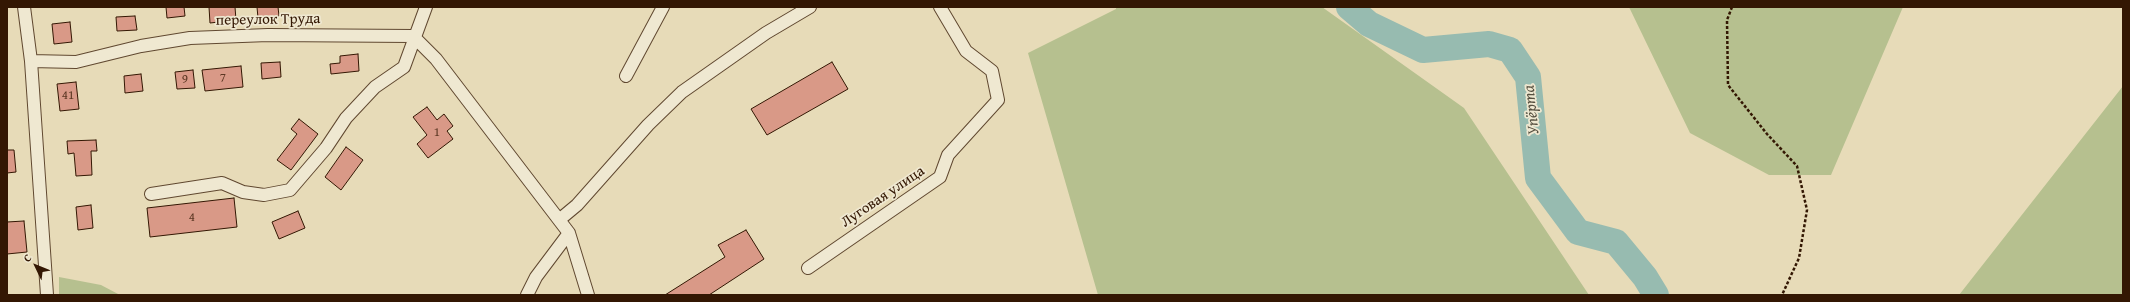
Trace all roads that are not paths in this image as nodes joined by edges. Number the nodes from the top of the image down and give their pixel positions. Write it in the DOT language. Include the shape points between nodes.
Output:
graph roads {
  1 [pos="24,7"];
  2 [pos="426,7"];
  3 [pos="663,7"];
  4 [pos="810,7"];
  5 [pos="940,7"];
  6 [pos="413,36"];
  7 [pos="31,61"];
  8 [pos="626,76"];
  9 [pos="151,194"];
  10 [pos="559,220"];
  11 [pos="569,233"];
  12 [pos="808,268"];
  13 [pos="47,295"];
  14 [pos="527,295"];
  15 [pos="588,295"];
  1 -- 7 [label="street"];
  2 -- 6 [label="street"];
  3 -- 8 [label="street"];
  4 -- 10 [label="street" via="766,33 682,92 648,125 577,205"];
  5 -- 12 [label="street, Луговая улица" via="966,51 992,71 998,100 948,155 940,177"];
  6 -- 7 [label="street, переулок Труда" via="268,35 190,38 141,46 76,62"];
  6 -- 9 [label="street" via="404,67 375,87 346,118 326,148 290,190 264,195 243,192 222,183"];
  6 -- 10 [label="street" via="436,58"];
  7 -- 13 [label="street"];
  10 -- 11 [label="street"];
  11 -- 14 [label="street" via="536,277"];
  11 -- 15 [label="street"];
}
